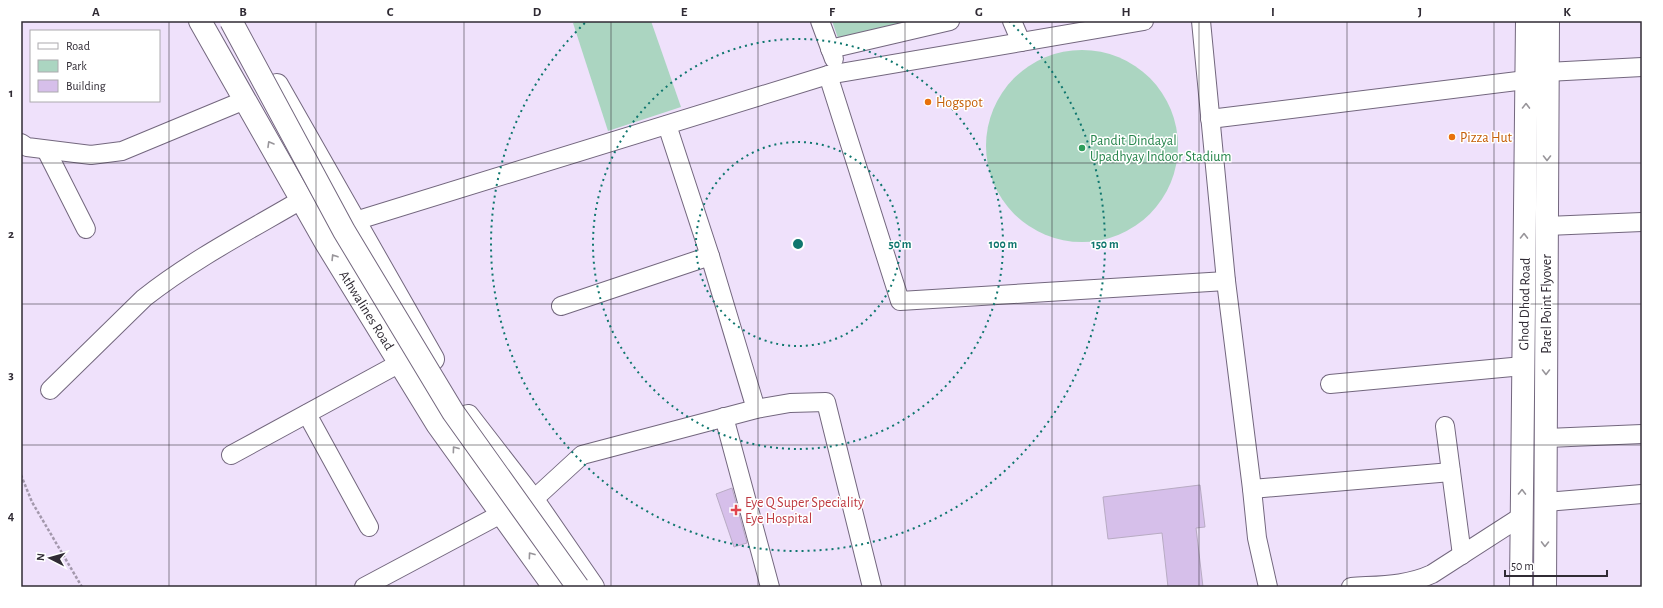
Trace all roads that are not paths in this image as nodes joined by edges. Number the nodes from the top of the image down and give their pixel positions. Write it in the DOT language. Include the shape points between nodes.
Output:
graph roads {
  1 [pos="200,21"];
  2 [pos="231,21"];
  3 [pos="242,21"];
  4 [pos="820,21"];
  5 [pos="950,21"];
  6 [pos="1012,21"];
  7 [pos="1144,21"];
  8 [pos="1201,21"];
  9 [pos="1527,21"];
  10 [pos="1548,21"];
  11 [pos="1021,42"];
  12 [pos="830,49"];
  13 [pos="1642,67"];
  14 [pos="1547,72"];
  15 [pos="833,74"];
  16 [pos="1526,80"];
  17 [pos="245,100"];
  18 [pos="1210,119"];
  19 [pos="667,125"];
  20 [pos="21,143"];
  21 [pos="46,150"];
  22 [pos="301,200"];
  23 [pos="354,222"];
  24 [pos="1642,222"];
  25 [pos="1546,226"];
  26 [pos="86,229"];
  27 [pos="320,232"];
  28 [pos="710,256"];
  29 [pos="1226,281"];
  30 [pos="561,306"];
  31 [pos="400,363"];
  32 [pos="1523,366"];
  33 [pos="1330,384"];
  34 [pos="50,390"];
  35 [pos="756,409"];
  36 [pos="307,414"];
  37 [pos="724,418"];
  38 [pos="1444,426"];
  39 [pos="1642,434"];
  40 [pos="1547,438"];
  41 [pos="231,455"];
  42 [pos="1451,472"];
  43 [pos="1252,489"];
  44 [pos="1642,494"];
  45 [pos="533,500"];
  46 [pos="1546,502"];
  47 [pos="501,514"];
  48 [pos="1522,516"];
  49 [pos="369,527"];
  50 [pos="1462,555"];
  51 [pos="573,557"];
  52 [pos="550,582"];
  53 [pos="364,587"];
  54 [pos="578,587"];
  55 [pos="594,587"];
  56 [pos="770,587"];
  57 [pos="872,587"];
  58 [pos="1268,587"];
  59 [pos="1351,587"];
  60 [pos="1521,587"];
  61 [pos="1545,587"];
  1 -- 17 [label="main road, Athwalines Road"];
  2 -- 54 [label="main road, bridge" via="344,231 453,412"];
  3 -- 23 [label="main road"];
  4 -- 12 [label="street"];
  5 -- 12 [label="street"];
  6 -- 11 [label="street"];
  7 -- 11 [label="street"];
  8 -- 18 [label="street"];
  9 -- 16 [label="main road, Ghod Dhod Road"];
  10 -- 14 [label="main road, Parel Point Flyover"];
  11 -- 15 [label="street"];
  12 -- 15 [label="street"];
  13 -- 14 [label="street"];
  14 -- 16 [label="street"];
  14 -- 25 [label="main road, Parel Point Flyover, one-way"];
  15 -- 19 [label="street"];
  15 -- 29 [label="street" via="900,301"];
  16 -- 18 [label="street"];
  32 -- 16 [label="main road, Ghod Dhod Road, one-way"];
  17 -- 21 [label="street" via="122,151 91,155"];
  22 -- 17 [label="main road, Athwalines Road, one-way"];
  18 -- 29 [label="street"];
  19 -- 23 [label="street"];
  19 -- 28 [label="street"];
  20 -- 21 [label="street" via="27,147"];
  21 -- 26 [label="street"];
  22 -- 27 [label="main road, Athwalines Road"];
  22 -- 34 [label="street" via="158,287"];
  23 -- 27 [label="street"];
  23 -- 45 [label="main road" via="462,408"];
  24 -- 25 [label="street"];
  25 -- 40 [label="main road, Parel Point Flyover, one-way"];
  31 -- 27 [label="main road, Athwalines Road, one-way"];
  28 -- 30 [label="street"];
  28 -- 35 [label="street"];
  29 -- 43 [label="street"];
  31 -- 36 [label="street"];
  47 -- 31 [label="main road, Athwalines Road, one-way" via="437,424"];
  32 -- 33 [label="street"];
  48 -- 32 [label="main road, Ghod Dhod Road, one-way"];
  35 -- 37 [label="street"];
  35 -- 57 [label="street" via="790,403 826,402"];
  36 -- 41 [label="street"];
  36 -- 49 [label="street"];
  37 -- 45 [label="street" via="582,455"];
  37 -- 56 [label="street"];
  38 -- 42 [label="street"];
  39 -- 40 [label="street"];
  40 -- 46 [label="main road, Parel Point Flyover"];
  42 -- 43 [label="street"];
  42 -- 50 [label="street"];
  43 -- 58 [label="street" via="1256,538"];
  44 -- 46 [label="street"];
  45 -- 51 [label="main road"];
  46 -- 61 [label="main road, Parel Point Flyover, one-way"];
  52 -- 47 [label="main road, Athwalines Road, one-way"];
  47 -- 53 [label="street"];
  48 -- 50 [label="street"];
  48 -- 60 [label="main road, Ghod Dhod Road"];
  50 -- 59 [label="street" via="1420,579 1391,585"];
  51 -- 52 [label="main road"];
  51 -- 55 [label="main road"];
}
